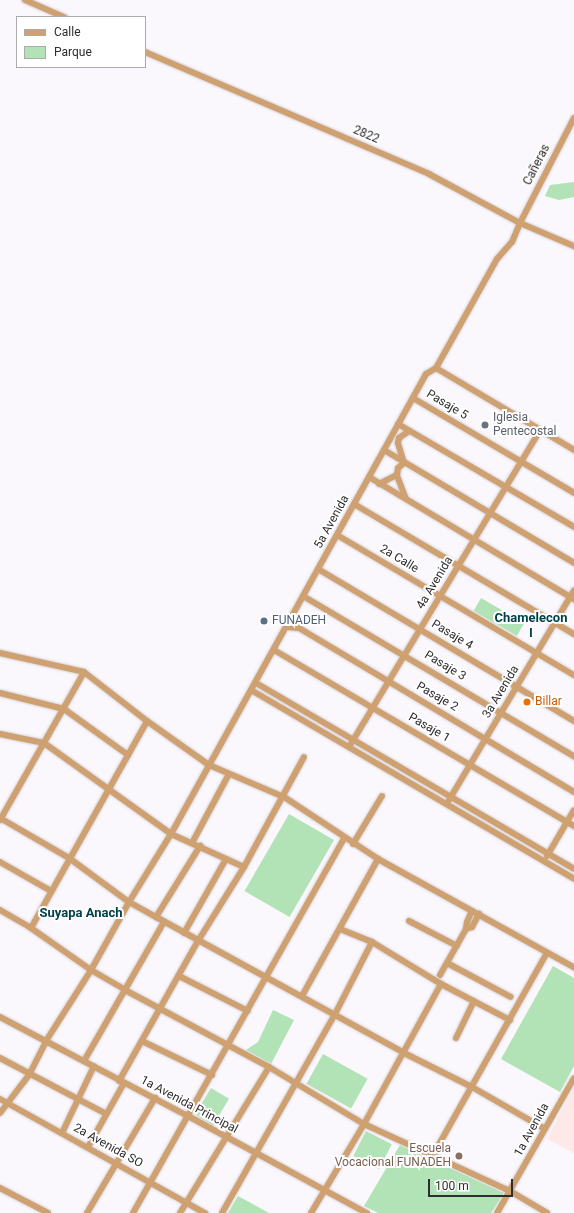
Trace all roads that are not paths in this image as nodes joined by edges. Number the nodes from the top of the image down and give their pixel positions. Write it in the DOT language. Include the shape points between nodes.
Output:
graph roads {
  1 [pos="25,0"];
  2 [pos="62,16"];
  3 [pos="146,52"];
  4 [pos="574,118"];
  5 [pos="520,223"];
  6 [pos="574,246"];
  7 [pos="436,368"];
  8 [pos="413,398"];
  9 [pos="398,424"];
  10 [pos="409,430"];
  11 [pos="540,430"];
  12 [pos="384,450"];
  13 [pos="574,450"];
  14 [pos="404,462"];
  15 [pos="521,462"];
  16 [pos="397,475"];
  17 [pos="369,477"];
  18 [pos="380,484"];
  19 [pos="506,486"];
  20 [pos="574,492"];
  21 [pos="406,499"];
  22 [pos="354,504"];
  23 [pos="489,514"];
  24 [pos="574,527"];
  25 [pos="337,535"];
  26 [pos="474,540"];
  27 [pos="574,563"];
  28 [pos="458,566"];
  29 [pos="318,569"];
  30 [pos="574,590"];
  31 [pos="303,596"];
  32 [pos="440,596"];
  33 [pos="572,598"];
  34 [pos="554,623"];
  35 [pos="286,627"];
  36 [pos="420,628"];
  37 [pos="574,634"];
  38 [pos="274,650"];
  39 [pos="537,653"];
  40 [pos="2,654"];
  41 [pos="404,655"];
  42 [pos="0,662"];
  43 [pos="84,672"];
  44 [pos="574,675"];
  45 [pos="388,681"];
  46 [pos="256,683"];
  47 [pos="516,687"];
  48 [pos="251,690"];
  49 [pos="0,693"];
  50 [pos="372,708"];
  51 [pos="64,709"];
  52 [pos="501,712"];
  53 [pos="146,721"];
  54 [pos="574,721"];
  55 [pos="1,735"];
  56 [pos="486,738"];
  57 [pos="353,740"];
  58 [pos="44,743"];
  59 [pos="349,747"];
  60 [pos="128,755"];
  61 [pos="574,756"];
  62 [pos="304,757"];
  63 [pos="209,765"];
  64 [pos="470,765"];
  65 [pos="229,774"];
  66 [pos="109,790"];
  67 [pos="574,792"];
  68 [pos="382,796"];
  69 [pos="284,797"];
  70 [pos="451,798"];
  71 [pos="446,805"];
  72 [pos="574,810"];
  73 [pos="0,819"];
  74 [pos="567,822"];
  75 [pos="574,826"];
  76 [pos="171,834"];
  77 [pos="344,838"];
  78 [pos="192,843"];
  79 [pos="354,844"];
  80 [pos="200,846"];
  81 [pos="548,854"];
  82 [pos="69,858"];
  83 [pos="226,859"];
  84 [pos="378,859"];
  85 [pos="544,861"];
  86 [pos="0,862"];
  87 [pos="244,867"];
  88 [pos="574,869"];
  89 [pos="574,879"];
  90 [pos="51,891"];
  91 [pos="129,902"];
  92 [pos="0,910"];
  93 [pos="472,910"];
  94 [pos="479,914"];
  95 [pos="156,917"];
  96 [pos="164,922"];
  97 [pos="409,922"];
  98 [pos="31,928"];
  99 [pos="340,929"];
  100 [pos="466,930"];
  101 [pos="184,933"];
  102 [pos="198,941"];
  103 [pos="372,942"];
  104 [pos="457,946"];
  105 [pos="547,953"];
  106 [pos="447,963"];
  107 [pos="574,967"];
  108 [pos="92,970"];
  109 [pos="440,975"];
  110 [pos="179,976"];
  111 [pos="267,977"];
  112 [pos="441,984"];
  113 [pos="125,990"];
  114 [pos="302,996"];
  115 [pos="511,997"];
  116 [pos="474,1001"];
  117 [pos="160,1010"];
  118 [pos="248,1011"];
  119 [pos="335,1014"];
  120 [pos="0,1017"];
  121 [pos="510,1020"];
  122 [pos="456,1038"];
  123 [pos="46,1040"];
  124 [pos="142,1041"];
  125 [pos="229,1045"];
  126 [pos="404,1053"];
  127 [pos="0,1058"];
  128 [pos="84,1061"];
  129 [pos="94,1066"];
  130 [pos="269,1067"];
  131 [pos="29,1075"];
  132 [pos="212,1075"];
  133 [pos="574,1078"];
  134 [pos="122,1082"];
  135 [pos="294,1082"];
  136 [pos="472,1087"];
  137 [pos="78,1098"];
  138 [pos="155,1098"];
  139 [pos="0,1099"];
  140 [pos="8,1103"];
  141 [pos="0,1113"];
  142 [pos="106,1114"];
  143 [pos="188,1116"];
  144 [pos="364,1124"];
  145 [pos="545,1129"];
  146 [pos="62,1133"];
  147 [pos="227,1137"];
  148 [pos="88,1147"];
  149 [pos="256,1152"];
  150 [pos="433,1155"];
  151 [pos="117,1163"];
  152 [pos="151,1183"];
  153 [pos="0,1188"];
  154 [pos="325,1190"];
  155 [pos="510,1191"];
  156 [pos="186,1202"];
  157 [pos="48,1213"];
  158 [pos="87,1213"];
  159 [pos="133,1213"];
  160 [pos="180,1213"];
  161 [pos="205,1213"];
  162 [pos="222,1213"];
  163 [pos="311,1213"];
  164 [pos="367,1213"];
  165 [pos="497,1213"];
  166 [pos="547,1213"];
  1 -- 2 [label="street"];
  3 -- 5 [label="street, 2822" via="429,174"];
  4 -- 5 [label="street, Cañeras"];
  5 -- 6 [label="street, 2822"];
  5 -- 7 [label="street, Cañeras" via="512,242 497,259"];
  7 -- 8 [label="street, 5a Avenida" via="426,374"];
  7 -- 11 [label="street"];
  8 -- 9 [label="street, 5a Avenida"];
  8 -- 15 [label="street, Pasaje 5"];
  9 -- 10 [label="street"];
  9 -- 12 [label="street, 5a Avenida"];
  10 -- 14 [label="street" via="399,438 398,443"];
  10 -- 19 [label="street"];
  11 -- 13 [label="street"];
  11 -- 15 [label="street, 4a Avenida"];
  12 -- 14 [label="street"];
  12 -- 17 [label="street, 5a Avenida"];
  14 -- 16 [label="street" via="398,468"];
  14 -- 23 [label="street"];
  15 -- 19 [label="street, 4a Avenida"];
  15 -- 20 [label="street, Pasaje 5"];
  16 -- 18 [label="street"];
  16 -- 21 [label="street"];
  17 -- 18 [label="street"];
  17 -- 22 [label="street, 5a Avenida"];
  18 -- 21 [label="street"];
  19 -- 23 [label="street, 4a Avenida"];
  19 -- 24 [label="street"];
  21 -- 26 [label="street"];
  22 -- 25 [label="street, 5a Avenida"];
  22 -- 28 [label="street"];
  23 -- 26 [label="street, 4a Avenida"];
  23 -- 27 [label="street"];
  25 -- 29 [label="street, 5a Avenida"];
  25 -- 32 [label="street, 2a Calle"];
  26 -- 28 [label="street, 4a Avenida"];
  26 -- 33 [label="street"];
  28 -- 32 [label="street, 4a Avenida"];
  28 -- 34 [label="street"];
  29 -- 31 [label="street, 5a Avenida"];
  29 -- 36 [label="street, Pasaje 4"];
  30 -- 33 [label="street, 3a Avenida"];
  31 -- 35 [label="street, 5a Avenida"];
  31 -- 41 [label="street, Pasaje 3"];
  32 -- 36 [label="street, 4a Avenida"];
  32 -- 39 [label="street, 2a Calle"];
  33 -- 34 [label="street, 3a Avenida"];
  34 -- 37 [label="street"];
  34 -- 39 [label="street, 3a Avenida"];
  35 -- 38 [label="street, 5a Avenida"];
  35 -- 45 [label="street, Pasaje 2" via="298,628"];
  36 -- 41 [label="street, 4a Avenida"];
  36 -- 47 [label="street, Pasaje 4"];
  38 -- 46 [label="street, 5a Avenida"];
  38 -- 50 [label="street, Pasaje 1"];
  39 -- 44 [label="street, 2a Calle"];
  39 -- 47 [label="street, 3a Avenida"];
  40 -- 42 [label="street"];
  40 -- 43 [label="street"];
  41 -- 45 [label="street, 4a Avenida"];
  41 -- 52 [label="street, Pasaje 3"];
  43 -- 51 [label="street"];
  43 -- 53 [label="street"];
  45 -- 50 [label="street, 4a Avenida"];
  45 -- 56 [label="street, Pasaje 2"];
  46 -- 48 [label="street, 5a Avenida"];
  46 -- 57 [label="street"];
  47 -- 52 [label="street, 3a Avenida"];
  47 -- 54 [label="street, Pasaje 4"];
  48 -- 59 [label="street"];
  48 -- 63 [label="street, 5a Avenida"];
  49 -- 51 [label="street"];
  50 -- 57 [label="street, 4a Avenida"];
  50 -- 64 [label="street, Pasaje 1"];
  51 -- 58 [label="street"];
  51 -- 60 [label="street"];
  52 -- 56 [label="street, 3a Avenida"];
  52 -- 61 [label="street, Pasaje 3"];
  53 -- 60 [label="street"];
  53 -- 63 [label="street"];
  55 -- 58 [label="street"];
  56 -- 64 [label="street, 3a Avenida"];
  56 -- 67 [label="street, Pasaje 2"];
  57 -- 59 [label="street, 4a Avenida"];
  57 -- 70 [label="street"];
  58 -- 66 [label="street"];
  58 -- 73 [label="street"];
  59 -- 71 [label="street"];
  60 -- 66 [label="street"];
  62 -- 69 [label="street"];
  63 -- 65 [label="street"];
  63 -- 76 [label="street, 5a Avenida"];
  64 -- 70 [label="street, 3a Avenida"];
  64 -- 74 [label="street, Pasaje 1"];
  65 -- 69 [label="street"];
  65 -- 78 [label="street"];
  66 -- 76 [label="street"];
  66 -- 82 [label="street"];
  68 -- 79 [label="street"];
  69 -- 77 [label="street"];
  69 -- 87 [label="street"];
  70 -- 71 [label="street, 3a Avenida"];
  70 -- 81 [label="street"];
  71 -- 85 [label="street"];
  72 -- 74 [label="street"];
  73 -- 82 [label="street"];
  74 -- 75 [label="street, Pasaje 1"];
  74 -- 81 [label="street"];
  76 -- 78 [label="street"];
  76 -- 91 [label="street, 5a Avenida"];
  77 -- 79 [label="street"];
  77 -- 111 [label="street"];
  78 -- 80 [label="street"];
  79 -- 84 [label="street"];
  80 -- 83 [label="street"];
  80 -- 95 [label="street"];
  81 -- 85 [label="street"];
  81 -- 88 [label="street"];
  82 -- 90 [label="street"];
  82 -- 91 [label="street"];
  83 -- 87 [label="street"];
  83 -- 101 [label="street"];
  84 -- 93 [label="street"];
  84 -- 99 [label="street"];
  85 -- 89 [label="street"];
  86 -- 90 [label="street"];
  87 -- 102 [label="street"];
  90 -- 98 [label="street"];
  91 -- 95 [label="street"];
  91 -- 108 [label="street, 5a Avenida"];
  92 -- 98 [label="street"];
  93 -- 94 [label="street"];
  93 -- 100 [label="street"];
  94 -- 100 [label="street" via="472,927"];
  94 -- 105 [label="street"];
  95 -- 96 [label="street"];
  96 -- 101 [label="street"];
  96 -- 113 [label="street"];
  97 -- 104 [label="street"];
  98 -- 108 [label="street"];
  99 -- 103 [label="street"];
  99 -- 114 [label="street"];
  100 -- 104 [label="street"];
  101 -- 102 [label="street"];
  102 -- 110 [label="street"];
  102 -- 111 [label="street"];
  103 -- 112 [label="street"];
  103 -- 119 [label="street"];
  104 -- 106 [label="street"];
  105 -- 107 [label="street"];
  105 -- 121 [label="street"];
  106 -- 109 [label="street"];
  106 -- 115 [label="street"];
  108 -- 113 [label="street"];
  108 -- 123 [label="street, 5a Avenida"];
  110 -- 117 [label="street"];
  110 -- 118 [label="street"];
  111 -- 114 [label="street"];
  111 -- 118 [label="street"];
  112 -- 116 [label="street"];
  112 -- 126 [label="street"];
  113 -- 117 [label="street"];
  113 -- 128 [label="street"];
  114 -- 119 [label="street"];
  116 -- 121 [label="street"];
  116 -- 122 [label="street"];
  117 -- 124 [label="street"];
  117 -- 125 [label="street"];
  118 -- 125 [label="street"];
  119 -- 126 [label="street"];
  119 -- 135 [label="street"];
  120 -- 123 [label="street, 1a Avenida Principal"];
  121 -- 136 [label="street"];
  123 -- 128 [label="street, 1a Avenida Principal"];
  123 -- 131 [label="street, 5a Avenida"];
  124 -- 132 [label="street"];
  124 -- 134 [label="street"];
  125 -- 130 [label="street"];
  125 -- 132 [label="street"];
  126 -- 136 [label="street"];
  126 -- 144 [label="street"];
  127 -- 131 [label="street"];
  128 -- 129 [label="street, 1a Avenida Principal"];
  129 -- 134 [label="street, 1a Avenida Principal"];
  129 -- 137 [label="street"];
  130 -- 135 [label="street"];
  130 -- 147 [label="street"];
  131 -- 137 [label="street"];
  131 -- 140 [label="street, 5a Avenida"];
  132 -- 143 [label="street"];
  133 -- 145 [label="street, 1a Avenida"];
  134 -- 138 [label="street, 1a Avenida Principal"];
  134 -- 142 [label="street"];
  135 -- 144 [label="street"];
  135 -- 149 [label="street"];
  136 -- 145 [label="street"];
  136 -- 150 [label="street"];
  137 -- 142 [label="street"];
  137 -- 146 [label="street"];
  138 -- 143 [label="street, 1a Avenida Principal"];
  138 -- 151 [label="street"];
  139 -- 140 [label="street, 2a Avenida SO"];
  140 -- 141 [label="street, 5a Avenida"];
  140 -- 146 [label="street, 2a Avenida SO"];
  142 -- 148 [label="street"];
  143 -- 147 [label="street, 1a Avenida Principal"];
  143 -- 152 [label="street"];
  144 -- 150 [label="street"];
  144 -- 154 [label="street"];
  145 -- 155 [label="street, 1a Avenida"];
  146 -- 148 [label="street, 2a Avenida SO"];
  147 -- 149 [label="street, 1a Avenida Principal"];
  147 -- 156 [label="street"];
  148 -- 151 [label="street, 2a Avenida SO"];
  149 -- 154 [label="street, 1a Avenida Principal"];
  149 -- 162 [label="street"];
  150 -- 155 [label="street"];
  151 -- 152 [label="street, 2a Avenida SO"];
  151 -- 158 [label="street"];
  152 -- 156 [label="street, 2a Avenida SO"];
  152 -- 159 [label="street"];
  153 -- 157 [label="street"];
  154 -- 163 [label="street"];
  154 -- 164 [label="street, 1a Avenida Principal"];
  155 -- 165 [label="street, 1a Avenida"];
  155 -- 166 [label="street"];
  156 -- 160 [label="street"];
  156 -- 161 [label="street, 2a Avenida SO"];
}
